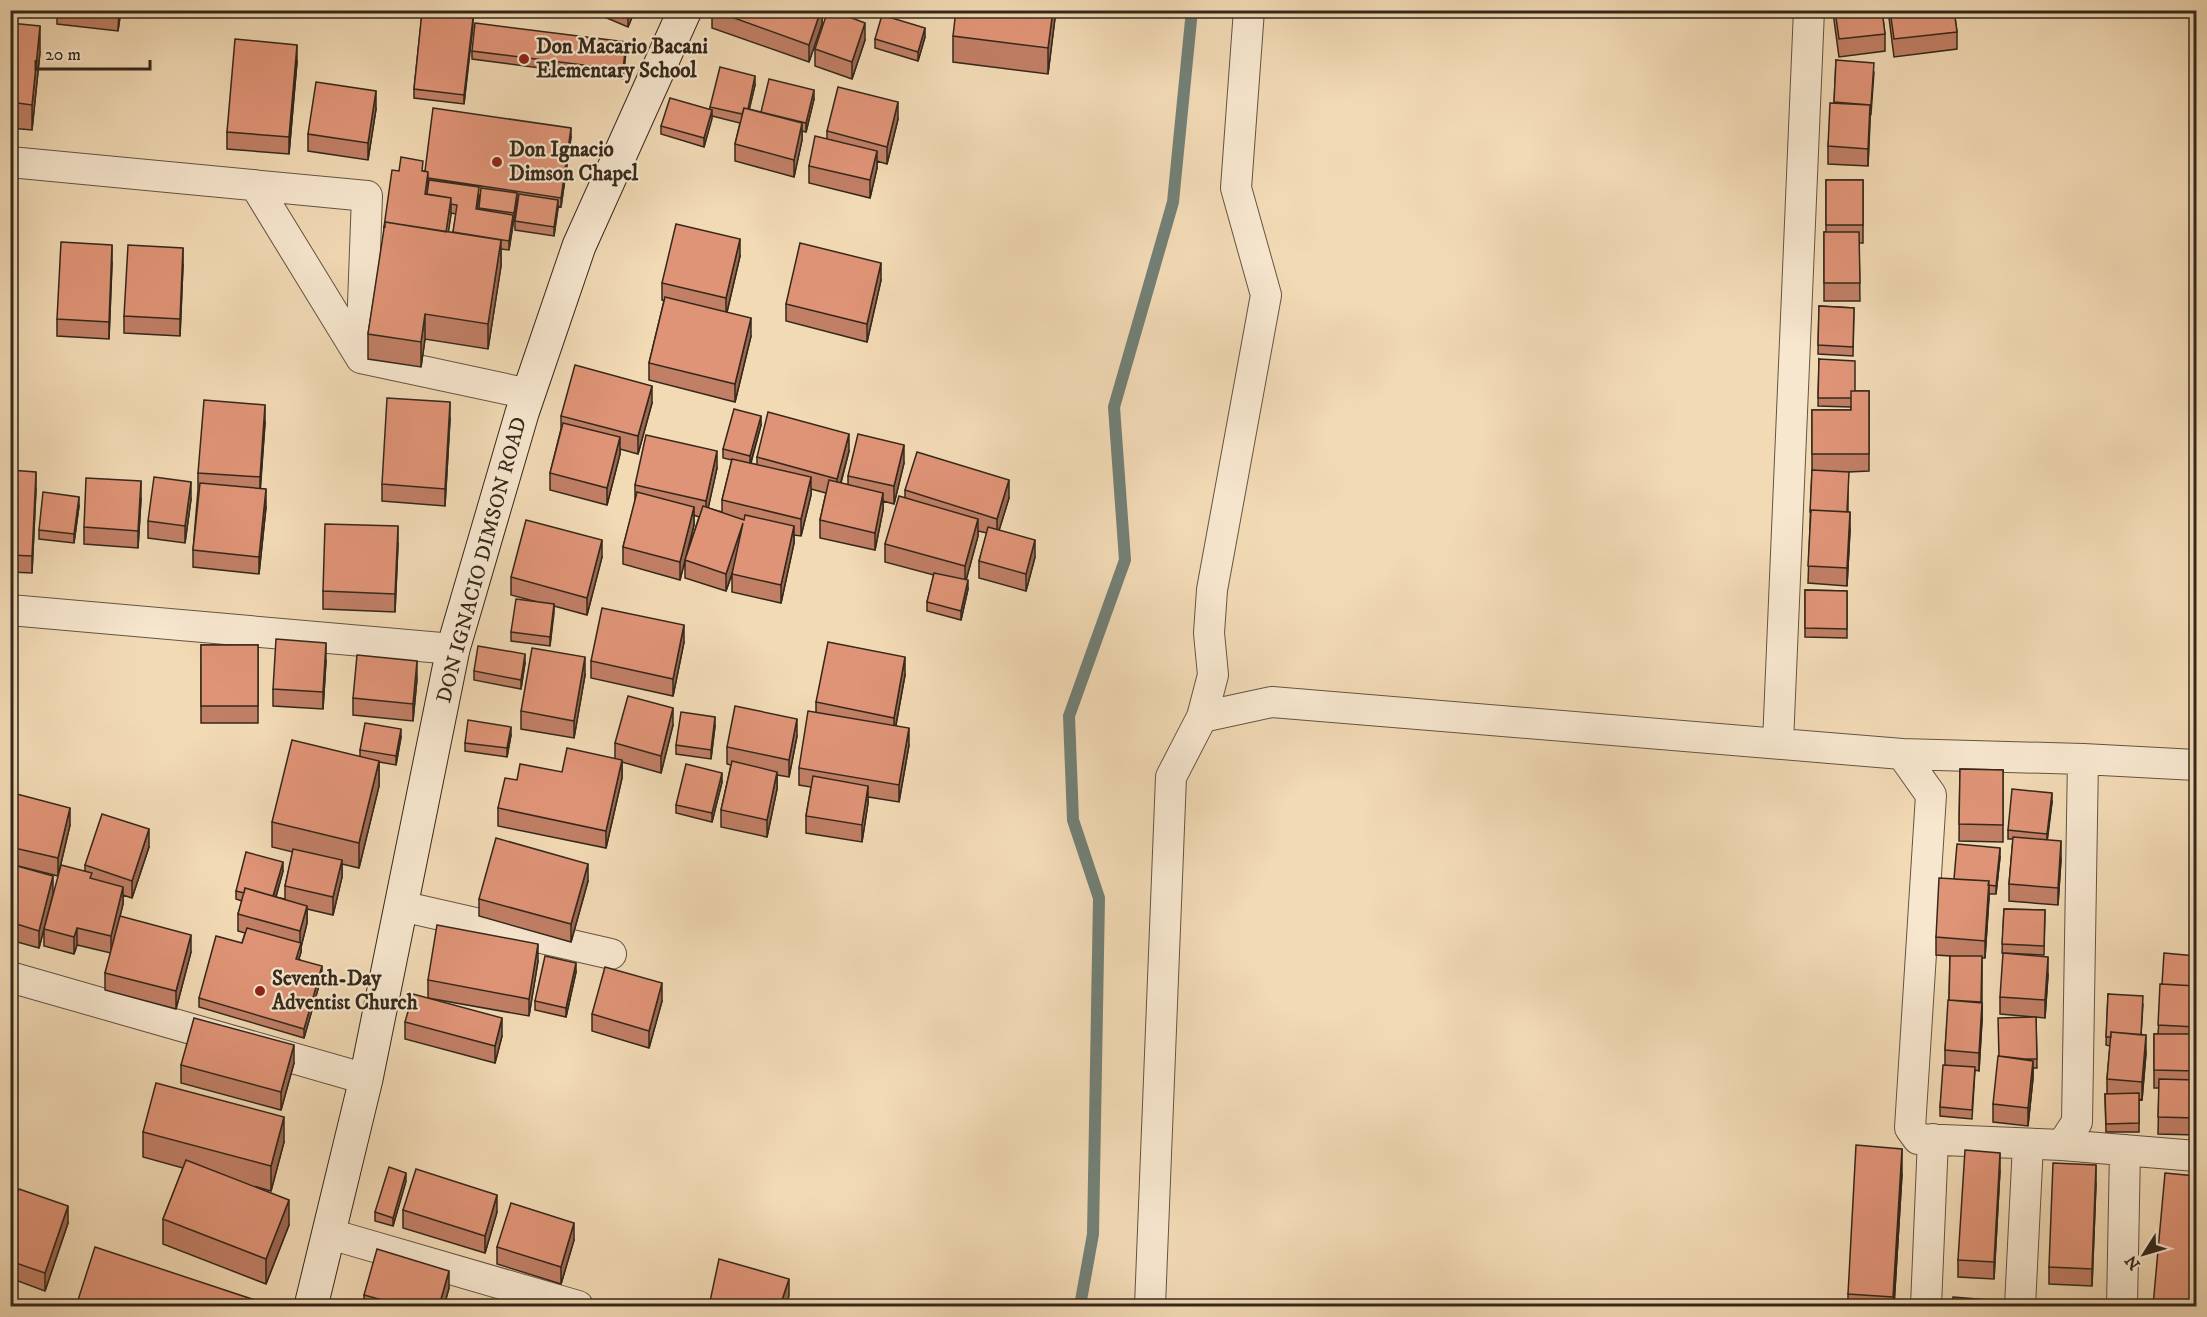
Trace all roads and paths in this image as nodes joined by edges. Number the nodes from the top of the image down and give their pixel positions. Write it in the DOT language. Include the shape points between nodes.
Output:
graph roads {
  1 [pos="685,10"];
  2 [pos="1249,10"];
  3 [pos="1809,10"];
  4 [pos="10,162"];
  5 [pos="255,185"];
  6 [pos="362,358"];
  7 [pos="529,394"];
  8 [pos="10,610"];
  9 [pos="453,649"];
  10 [pos="1202,717"];
  11 [pos="1778,744"];
  12 [pos="1902,754"];
  13 [pos="2083,759"];
  14 [pos="2196,765"];
  15 [pos="401,906"];
  16 [pos="611,954"];
  17 [pos="10,977"];
  18 [pos="366,1079"];
  19 [pos="1932,1139"];
  20 [pos="2028,1144"];
  21 [pos="2062,1145"];
  22 [pos="2125,1150"];
  23 [pos="2196,1156"];
  24 [pos="330,1234"];
  25 [pos="312,1306"];
  26 [pos="578,1306"];
  27 [pos="1150,1306"];
  28 [pos="1926,1306"];
  29 [pos="2020,1306"];
  30 [pos="2122,1306"];
  1 -- 7 [label="street, DON IGNACIO DIMSON ROAD" via="579,246"];
  2 -- 10 [label="street" via="1236,188 1266,295 1212,590 1209,633 1213,675"];
  3 -- 11 [label="street"];
  4 -- 5 [label="street"];
  5 -- 6 [label="street"];
  5 -- 6 [label="street" via="368,196"];
  6 -- 7 [label="street"];
  7 -- 9 [label="street, DON IGNACIO DIMSON ROAD"];
  8 -- 9 [label="street"];
  9 -- 15 [label="street, DON IGNACIO DIMSON ROAD"];
  10 -- 11 [label="street" via="1272,702"];
  10 -- 27 [label="street" via="1171,777"];
  11 -- 12 [label="street"];
  12 -- 13 [label="street"];
  12 -- 19 [label="street" via="1931,795 1910,1128 1918,1139"];
  13 -- 14 [label="street"];
  13 -- 21 [label="street" via="2077,1122"];
  15 -- 16 [label="street"];
  15 -- 18 [label="street, DON IGNACIO DIMSON ROAD"];
  17 -- 18 [label="street"];
  18 -- 24 [label="street, DON IGNACIO DIMSON ROAD"];
  19 -- 20 [label="street"];
  19 -- 28 [label="street"];
  20 -- 21 [label="street"];
  20 -- 29 [label="street"];
  21 -- 22 [label="street"];
  22 -- 23 [label="street"];
  22 -- 30 [label="street"];
  24 -- 25 [label="street, DON IGNACIO DIMSON ROAD"];
  24 -- 26 [label="street"];
}
